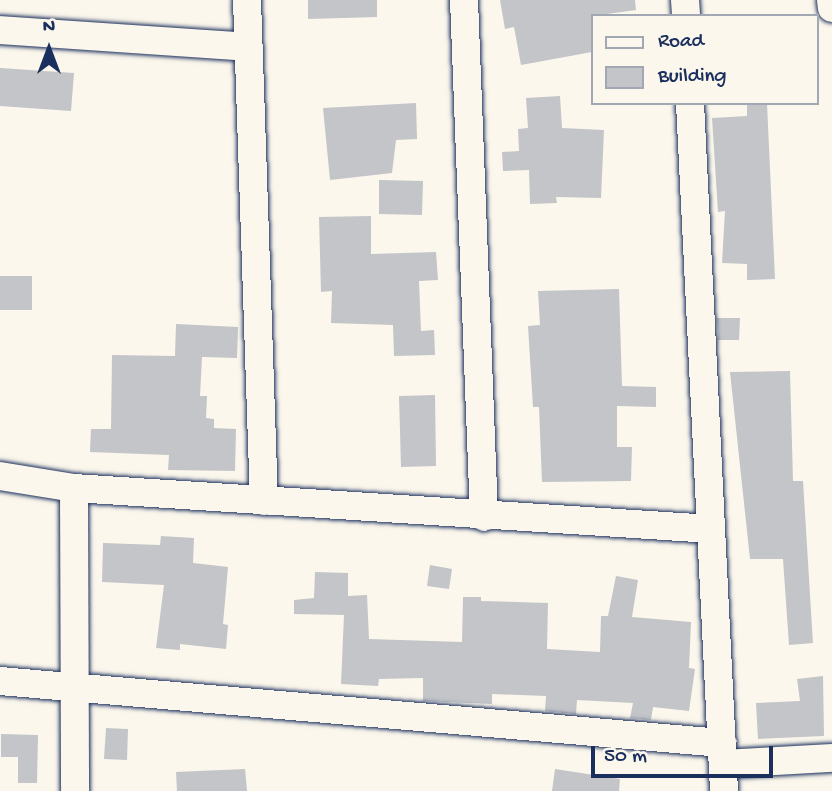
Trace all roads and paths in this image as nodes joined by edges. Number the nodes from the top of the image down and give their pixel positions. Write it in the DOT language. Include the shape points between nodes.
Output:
graph roads {
  1 [pos="247,0"];
  2 [pos="464,0"];
  3 [pos="831,0"];
  4 [pos="832,8"];
  5 [pos="0,30"];
  6 [pos="247,47"];
  7 [pos="690,105"];
  8 [pos="0,476"];
  9 [pos="74,488"];
  10 [pos="264,501"];
  11 [pos="484,517"];
  12 [pos="711,530"];
  13 [pos="0,681"];
  14 [pos="72,688"];
  15 [pos="832,758"];
  16 [pos="723,766"];
  17 [pos="75,791"];
  1 -- 6 [label="street"];
  2 -- 11 [label="street"];
  3 -- 4 [label="street"];
  5 -- 6 [label="street"];
  6 -- 10 [label="street"];
  7 -- 12 [label="street"];
  8 -- 9 [label="street"];
  9 -- 10 [label="street"];
  9 -- 14 [label="street"];
  10 -- 11 [label="street"];
  11 -- 12 [label="street"];
  12 -- 16 [label="street"];
  13 -- 14 [label="street"];
  14 -- 16 [label="street"];
  14 -- 17 [label="street"];
  15 -- 16 [label="street"];
}
